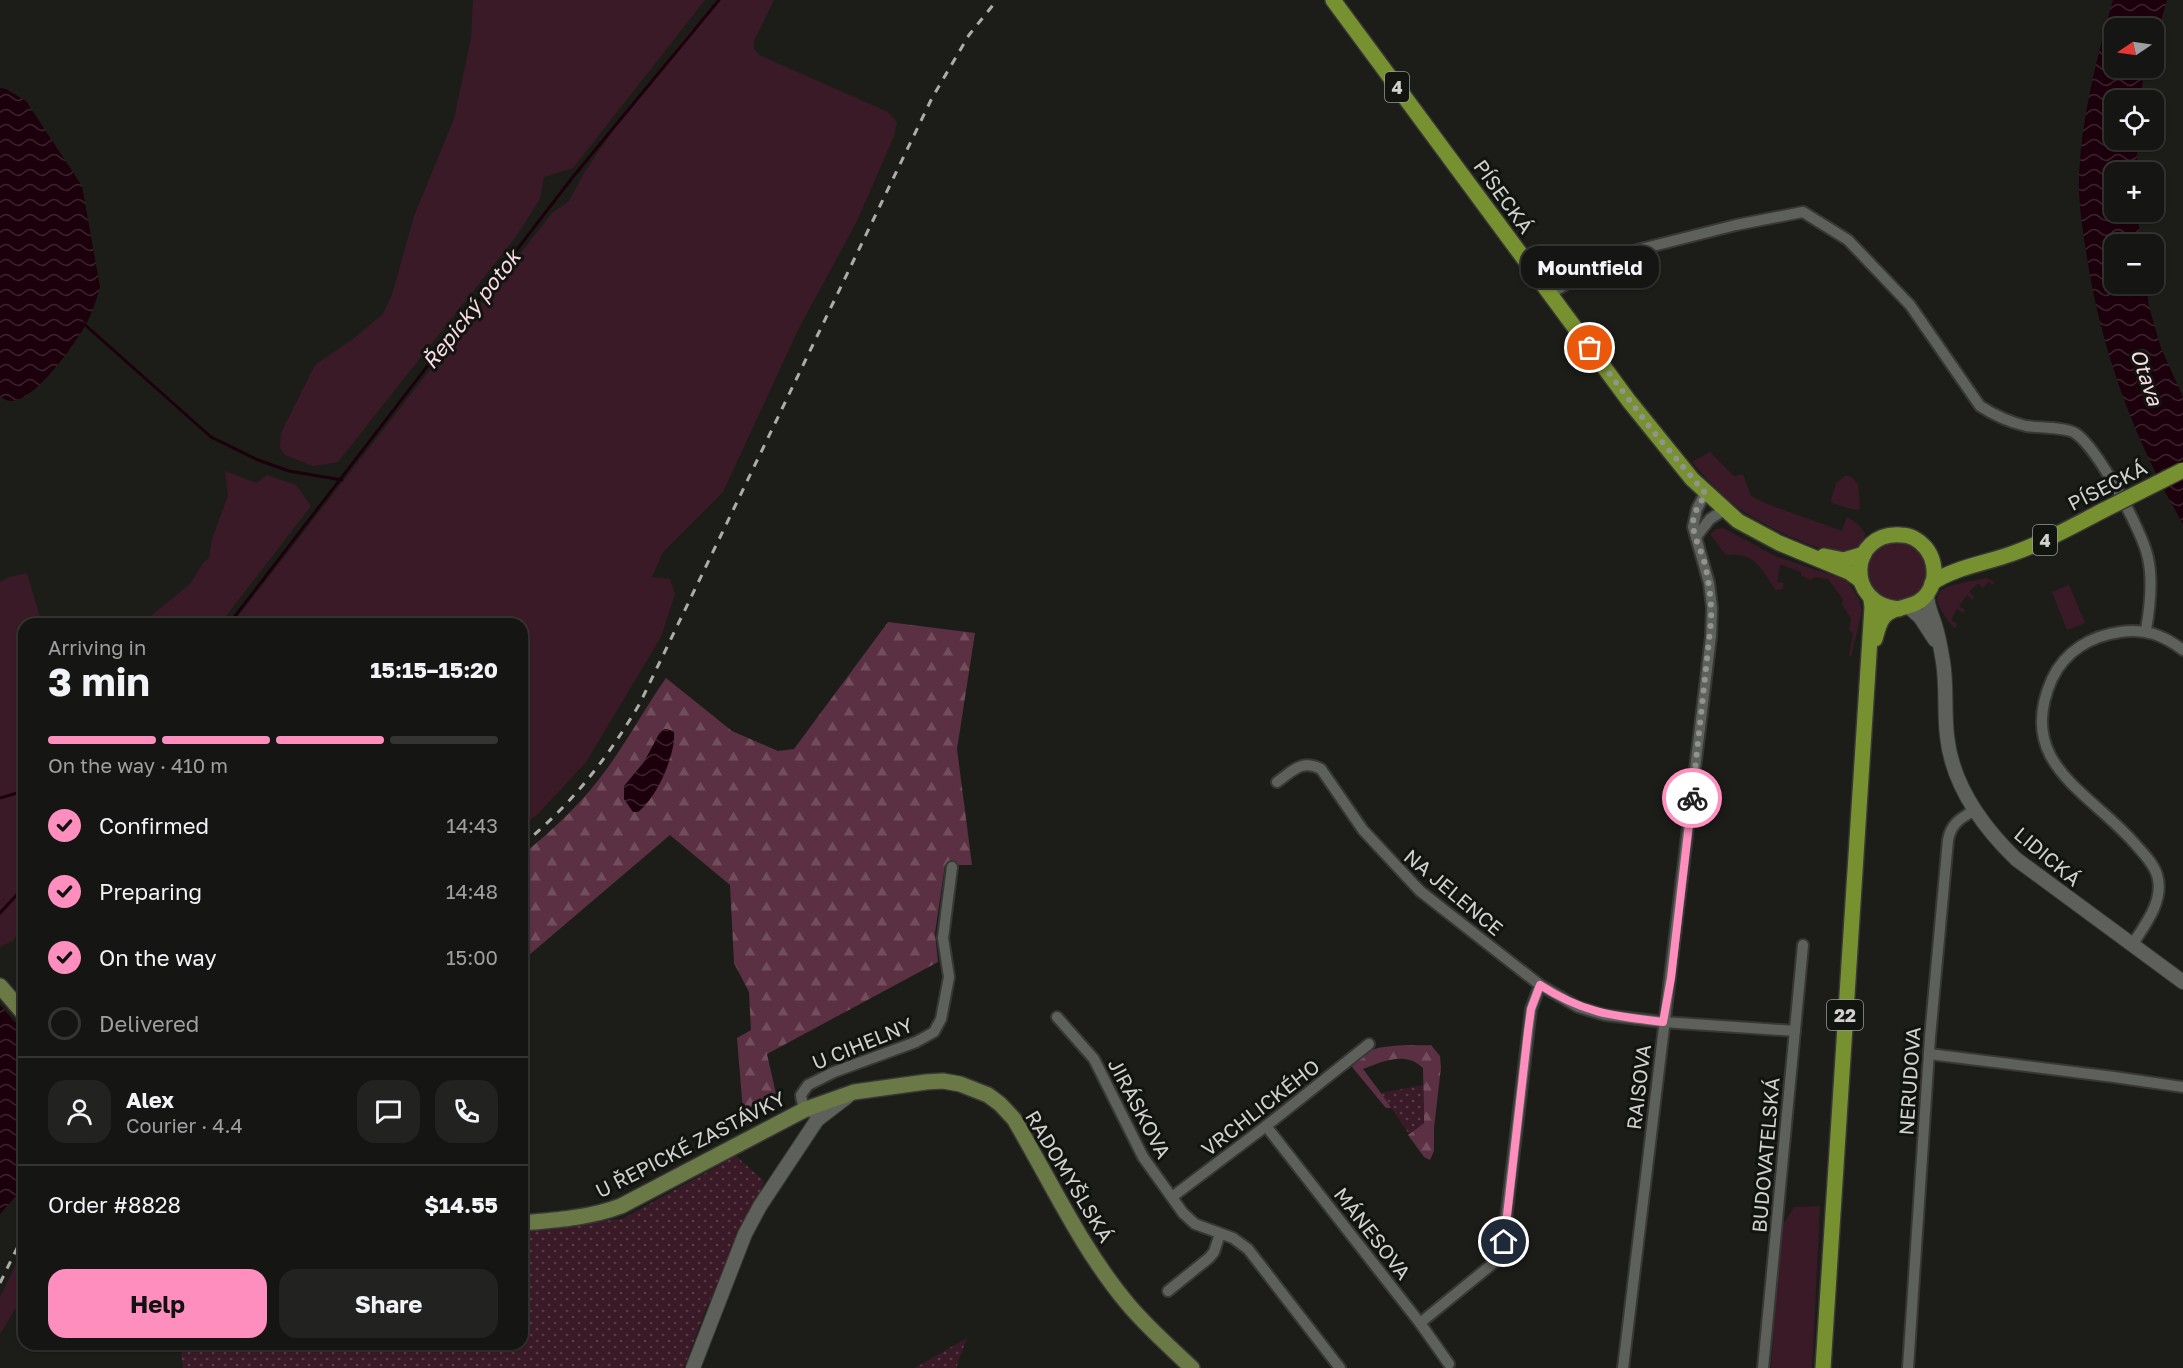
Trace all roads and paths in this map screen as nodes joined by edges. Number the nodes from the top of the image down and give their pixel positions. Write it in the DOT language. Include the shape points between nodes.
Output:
graph roads {
  1 [pos="1333,0"];
  2 [pos="1556,290"];
  3 [pos="2183,470"];
  4 [pos="1706,494"];
  5 [pos="1724,510"];
  6 [pos="1696,537"];
  7 [pos="1803,553"];
  8 [pos="1863,554"];
  9 [pos="1932,559"];
  10 [pos="1983,563"];
  11 [pos="1860,580"];
  12 [pos="1930,589"];
  13 [pos="1871,599"];
  14 [pos="1904,608"];
  15 [pos="2146,630"];
  16 [pos="1939,647"];
  17 [pos="2183,650"];
  18 [pos="1867,662"];
  19 [pos="1277,782"];
  20 [pos="1975,810"];
  21 [pos="952,867"];
  22 [pos="1803,945"];
  23 [pos="2132,945"];
  24 [pos="2183,982"];
  25 [pos="1540,985"];
  26 [pos="0,986"];
  27 [pos="18,1007"];
  28 [pos="1057,1017"];
  29 [pos="1663,1022"];
  30 [pos="1795,1031"];
  31 [pos="1369,1044"];
  32 [pos="1929,1054"];
  33 [pos="2183,1087"];
  34 [pos="811,1114"];
  35 [pos="1266,1126"];
  36 [pos="1172,1197"];
  37 [pos="528,1222"];
  38 [pos="1220,1234"];
  39 [pos="1168,1291"];
  40 [pos="1420,1323"];
  41 [pos="1449,1364"];
  42 [pos="693,1368"];
  43 [pos="1192,1368"];
  44 [pos="1340,1368"];
  45 [pos="1623,1368"];
  46 [pos="1763,1368"];
  47 [pos="1823,1368"];
  48 [pos="1908,1368"];
  1 -- 2 [label="main road, PÍSECKÁ / 4"];
  2 -- 4 [label="main road, PÍSECKÁ / 4" via="1652,430"];
  2 -- 15 [label="street" via="1617,255 1803,212 1848,240 1910,305 1980,406 1993,415 2024,425 2074,432 2091,448 2103,464 2148,558"];
  3 -- 10 [label="main road, PÍSECKÁ / 4, bridge" via="2037,544"];
  4 -- 5 [label="main road, PÍSECKÁ / 4"];
  4 -- 6 [label="street, RAISOVA" via="1694,518"];
  5 -- 6 [label="street" via="1710,519"];
  5 -- 7 [label="main road, PÍSECKÁ / 4"];
  6 -- 29 [label="street, RAISOVA" via="1710,592 1711,636"];
  7 -- 8 [label="main road, PÍSECKÁ / 4" via="1844,560"];
  7 -- 11 [label="main road, PÍSECKÁ / 4"];
  8 -- 9 [label="main road, 4" via="1872,543 1893,534 1917,540"];
  8 -- 11 [label="main road"];
  9 -- 10 [label="main road, PÍSECKÁ / 4" via="1953,564"];
  9 -- 12 [label="main road"];
  10 -- 12 [label="main road, PÍSECKÁ / 4" via="1941,577"];
  11 -- 13 [label="main road"];
  12 -- 14 [label="main road, 4" via="1919,602"];
  12 -- 16 [label="street, LIDICKÁ" via="1927,602"];
  13 -- 14 [label="main road" via="1889,609"];
  13 -- 18 [label="main road, 22"];
  14 -- 16 [label="street, LIDICKÁ" via="1920,617"];
  14 -- 18 [label="main road, 22" via="1884,616"];
  15 -- 17 [label="street" via="2169,639"];
  15 -- 23 [label="street" via="2115,633 2082,644 2065,658 2054,675 2042,712 2048,753 2057,767 2130,838 2157,873 2156,903"];
  16 -- 20 [label="street, LIDICKÁ" via="1945,678 1947,737 1955,771"];
  18 -- 47 [label="main road, 22"];
  19 -- 25 [label="street, NA JELENCE" via="1301,766 1321,769 1363,830 1420,891"];
  20 -- 23 [label="street, LIDICKÁ" via="2016,859"];
  20 -- 32 [label="street, NERUDOVA" via="1958,820 1949,832"];
  21 -- 34 [label="street, U CIHELNY" via="944,938 949,977 934,1032 808,1085 801,1095"];
  22 -- 30 [label="street, BUDOVATELSKÁ"];
  23 -- 24 [label="street, LIDICKÁ"];
  25 -- 29 [label="street, NA JELENCE" via="1590,1011"];
  25 -- 40 [label="street" via="1531,1009 1502,1252"];
  26 -- 27 [label="main road"];
  28 -- 36 [label="street, JIRÁSKOVA" via="1094,1059 1143,1157"];
  29 -- 30 [label="street, NA JELENCE"];
  29 -- 45 [label="street, RAISOVA"];
  30 -- 46 [label="street, BUDOVATELSKÁ"];
  31 -- 35 [label="street, VRCHLICKÉHO"];
  32 -- 33 [label="street"];
  32 -- 48 [label="street, NERUDOVA"];
  34 -- 37 [label="main road, U ŘEPICKÉ ZASTÁVKY" via="603,1213"];
  34 -- 42 [label="street" via="745,1234"];
  34 -- 43 [label="main road, RADOMYŠLSKÁ" via="854,1092 943,1081 974,1089 1000,1104 1014,1119 1110,1281 1127,1304"];
  35 -- 36 [label="street, VRCHLICKÉHO"];
  35 -- 40 [label="street, MÁNESOVA"];
  36 -- 38 [label="street, JIRÁSKOVA" via="1189,1219"];
  38 -- 39 [label="street" via="1209,1258"];
  38 -- 44 [label="street, JIRÁSKOVA" via="1248,1249"];
  40 -- 41 [label="street, MÁNESOVA"];
}
